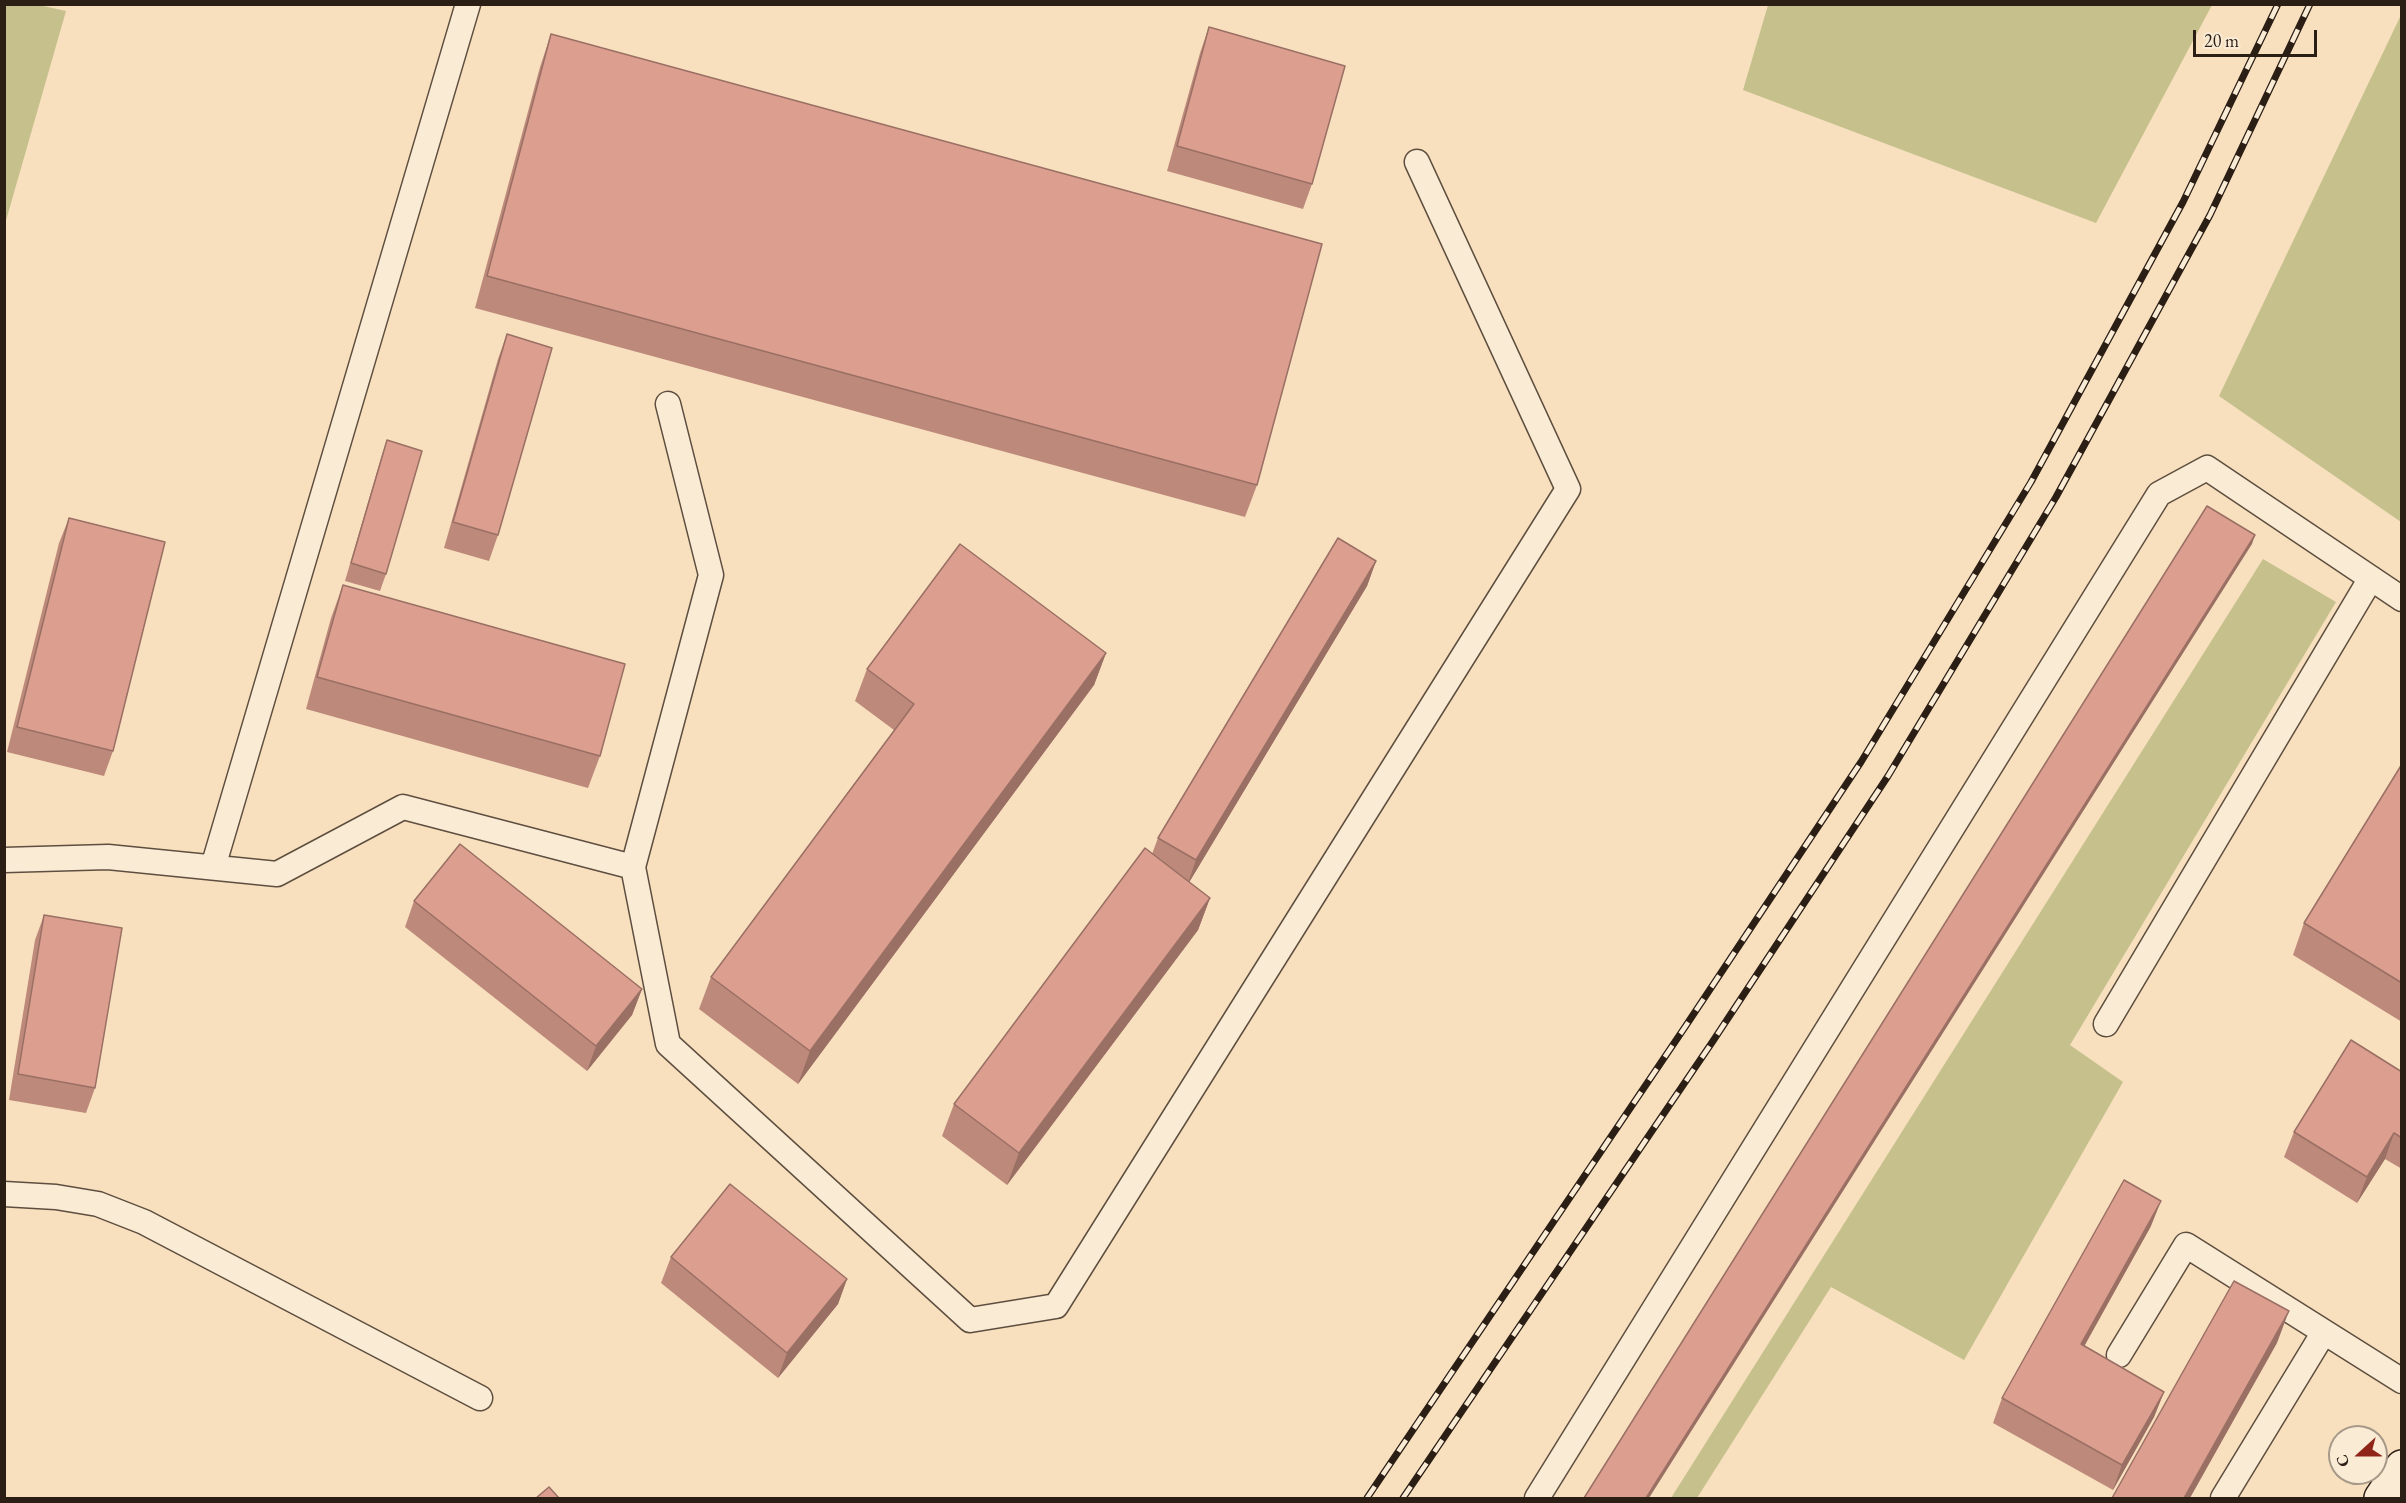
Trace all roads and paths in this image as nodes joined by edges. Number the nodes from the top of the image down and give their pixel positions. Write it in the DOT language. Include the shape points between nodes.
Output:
graph roads {
  1 [pos="468,4"];
  2 [pos="1417,162"];
  3 [pos="668,404"];
  4 [pos="2371,578"];
  5 [pos="2402,599"];
  6 [pos="4,860"];
  7 [pos="213,867"];
  8 [pos="633,867"];
  9 [pos="2106,1024"];
  10 [pos="4,1194"];
  11 [pos="2324,1332"];
  12 [pos="2120,1354"];
  13 [pos="2402,1381"];
  14 [pos="480,1398"];
  15 [pos="2402,1467"];
  16 [pos="1537,1498"];
  17 [pos="2223,1498"];
  18 [pos="2381,1498"];
  1 -- 7 [label="lane"];
  2 -- 8 [label="lane" via="1568,489 1056,1306 970,1320 668,1044"];
  3 -- 8 [label="lane" via="711,575"];
  4 -- 5 [label="lane"];
  4 -- 9 [label="lane"];
  4 -- 16 [label="lane" via="2207,468 2159,494"];
  6 -- 7 [label="lane" via="108,856"];
  7 -- 8 [label="lane" via="277,874 403,807"];
  10 -- 14 [label="lane" via="98,1204 144,1222"];
  11 -- 12 [label="lane" via="2186,1245"];
  11 -- 13 [label="lane"];
  11 -- 17 [label="lane"];
  15 -- 18 [label="main road"];
}
